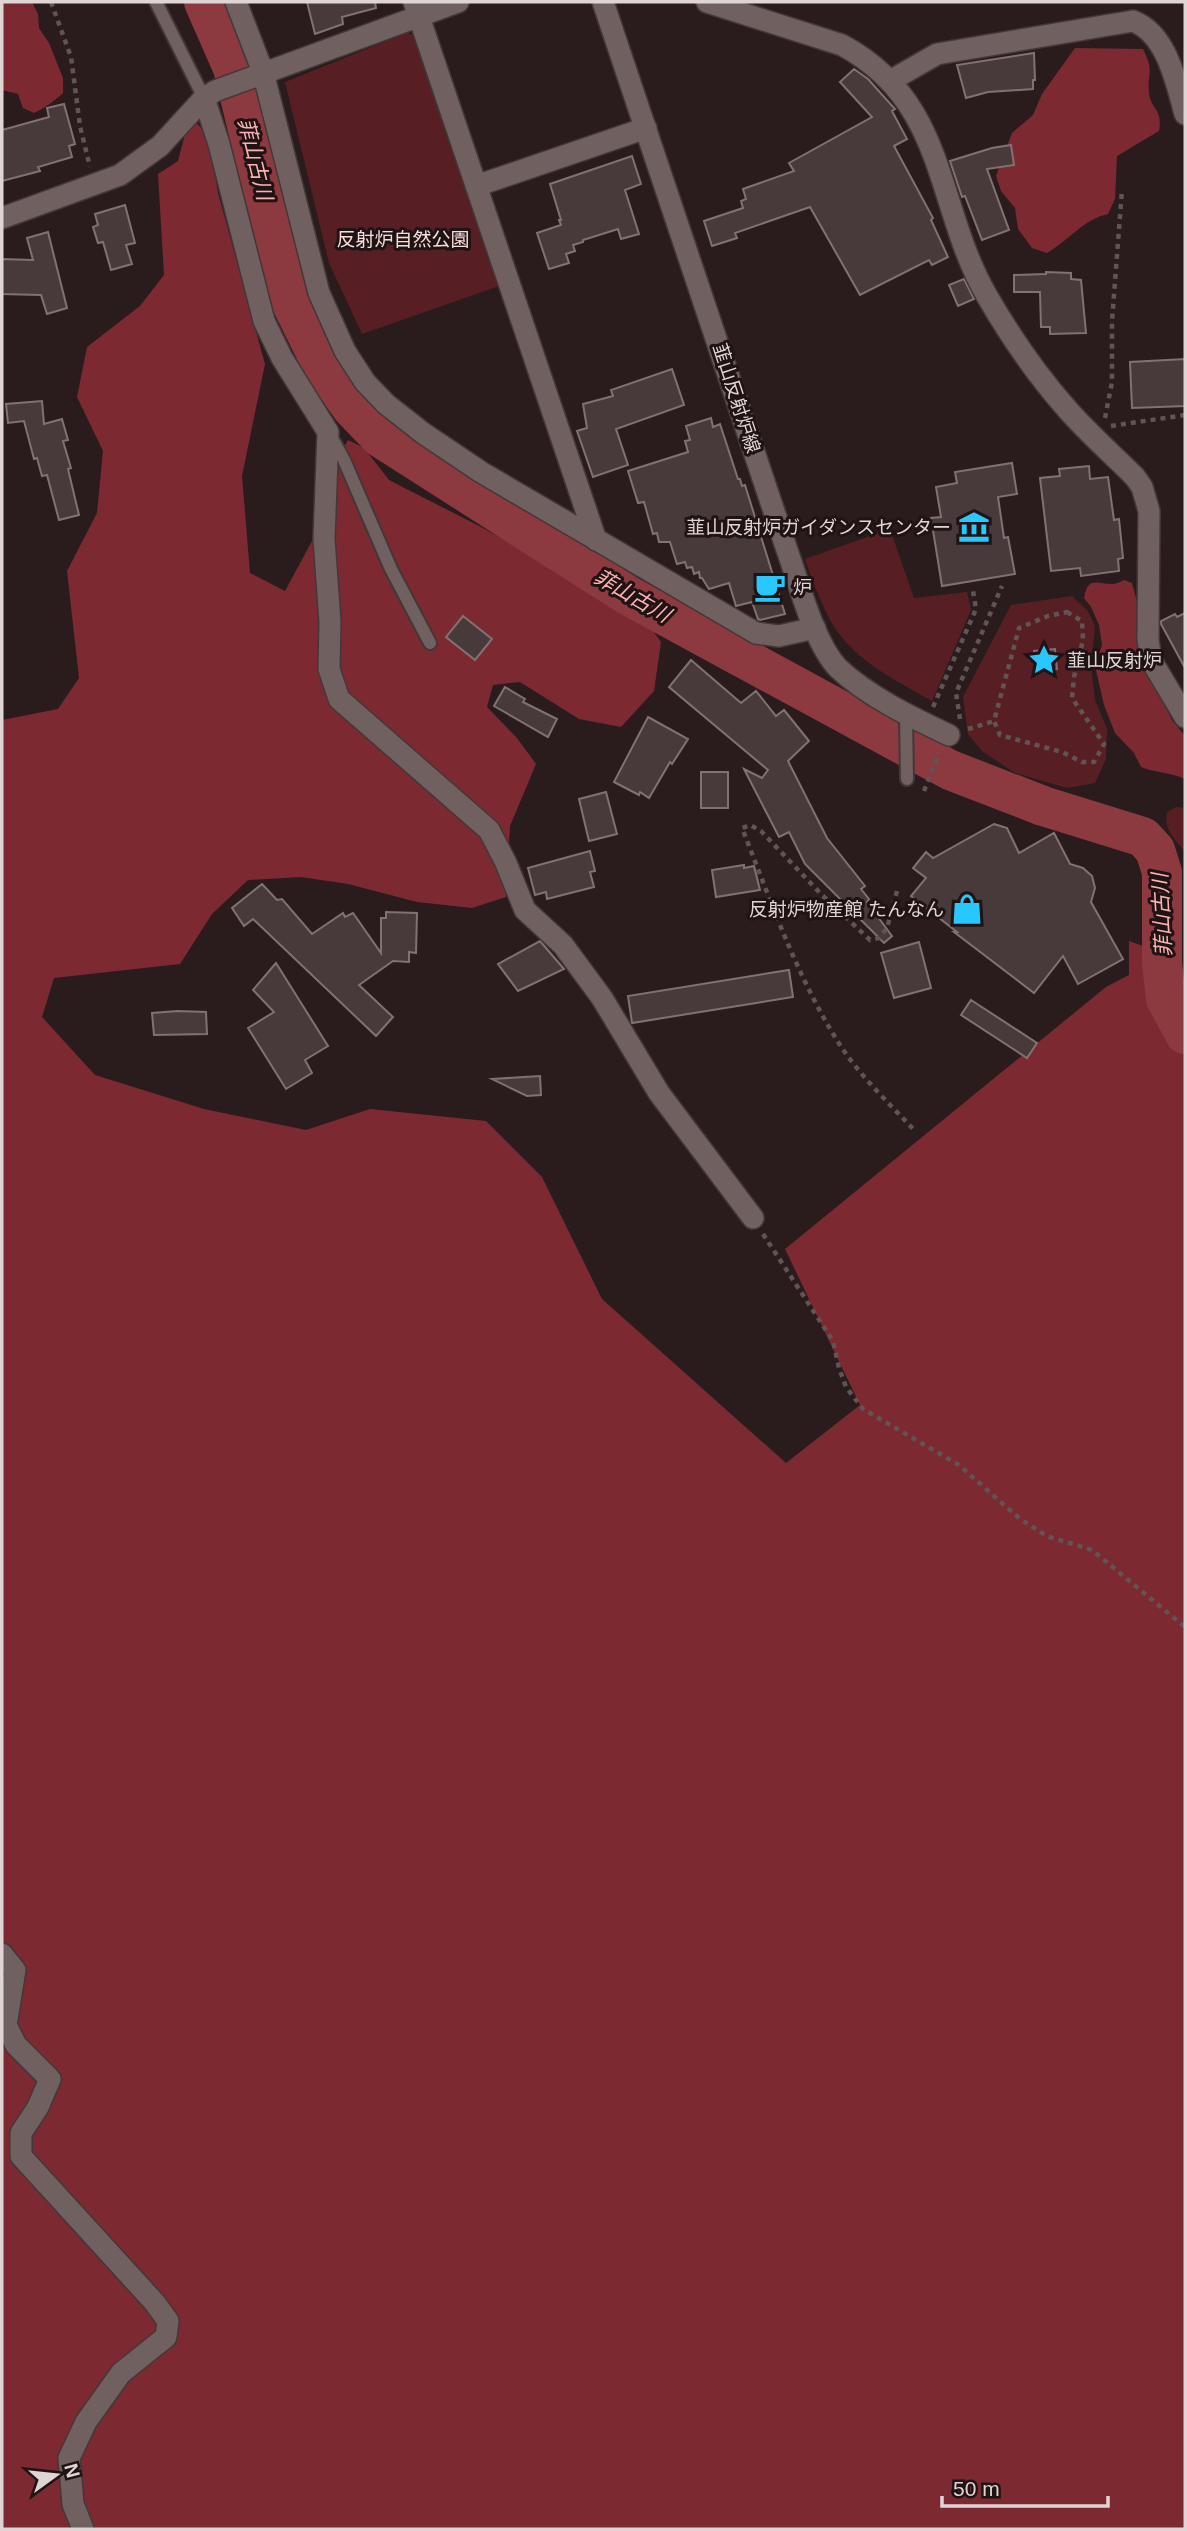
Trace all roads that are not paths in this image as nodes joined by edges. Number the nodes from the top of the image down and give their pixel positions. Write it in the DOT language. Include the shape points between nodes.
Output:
graph roads {
  1 [pos="156,2"];
  2 [pos="236,2"];
  3 [pos="458,2"];
  4 [pos="603,2"];
  5 [pos="707,2"];
  6 [pos="416,8"];
  7 [pos="1119,12"];
  8 [pos="260,73"];
  9 [pos="890,81"];
  10 [pos="209,94"];
  11 [pos="1185,114"];
  12 [pos="646,128"];
  13 [pos="476,186"];
  14 [pos="2,218"];
  15 [pos="328,432"];
  16 [pos="596,540"];
  17 [pos="816,628"];
  18 [pos="430,643"];
  19 [pos="1185,717"];
  20 [pos="913,724"];
  21 [pos="945,742"];
  22 [pos="907,779"];
  23 [pos="753,1218"];
  24 [pos="2,1954"];
  25 [pos="83,2529"];
  1 -- 10 [label="lane"];
  2 -- 8 [label="street"];
  3 -- 6 [label="street"];
  4 -- 12 [label="street, 韮山反射炉線"];
  5 -- 9 [label="street" via="842,45"];
  6 -- 8 [label="street"];
  6 -- 13 [label="street"];
  7 -- 9 [label="street" via="937,54"];
  7 -- 11 [label="street" via="1145,25 1158,42"];
  8 -- 10 [label="street"];
  8 -- 16 [label="street" via="319,293 345,351 365,382 386,404 446,449"];
  9 -- 19 [label="street" via="929,140 985,293 1012,338 1069,411 1142,487 1149,511 1147,640 1151,660"];
  10 -- 14 [label="street" via="160,146 121,175"];
  10 -- 15 [label="street" via="264,321"];
  12 -- 13 [label="street"];
  12 -- 17 [label="street, 韮山反射炉線"];
  13 -- 16 [label="street"];
  15 -- 18 [label="lane"];
  15 -- 23 [label="street" via="324,539 329,669 339,699 489,830 525,910 563,945 603,998 659,1093"];
  16 -- 17 [label="street" via="757,634 779,636"];
  17 -- 20 [label="street, 韮山反射炉線" via="838,667"];
  20 -- 21 [label="street, 韮山反射炉線"];
  20 -- 22 [label="lane"];
  24 -- 25 [label="street" via="15,1970 6,2025 16,2045 50,2079 20,2133 21,2156 168,2320 166,2337 121,2372 86,2422 69,2458 73,2504"];
}
